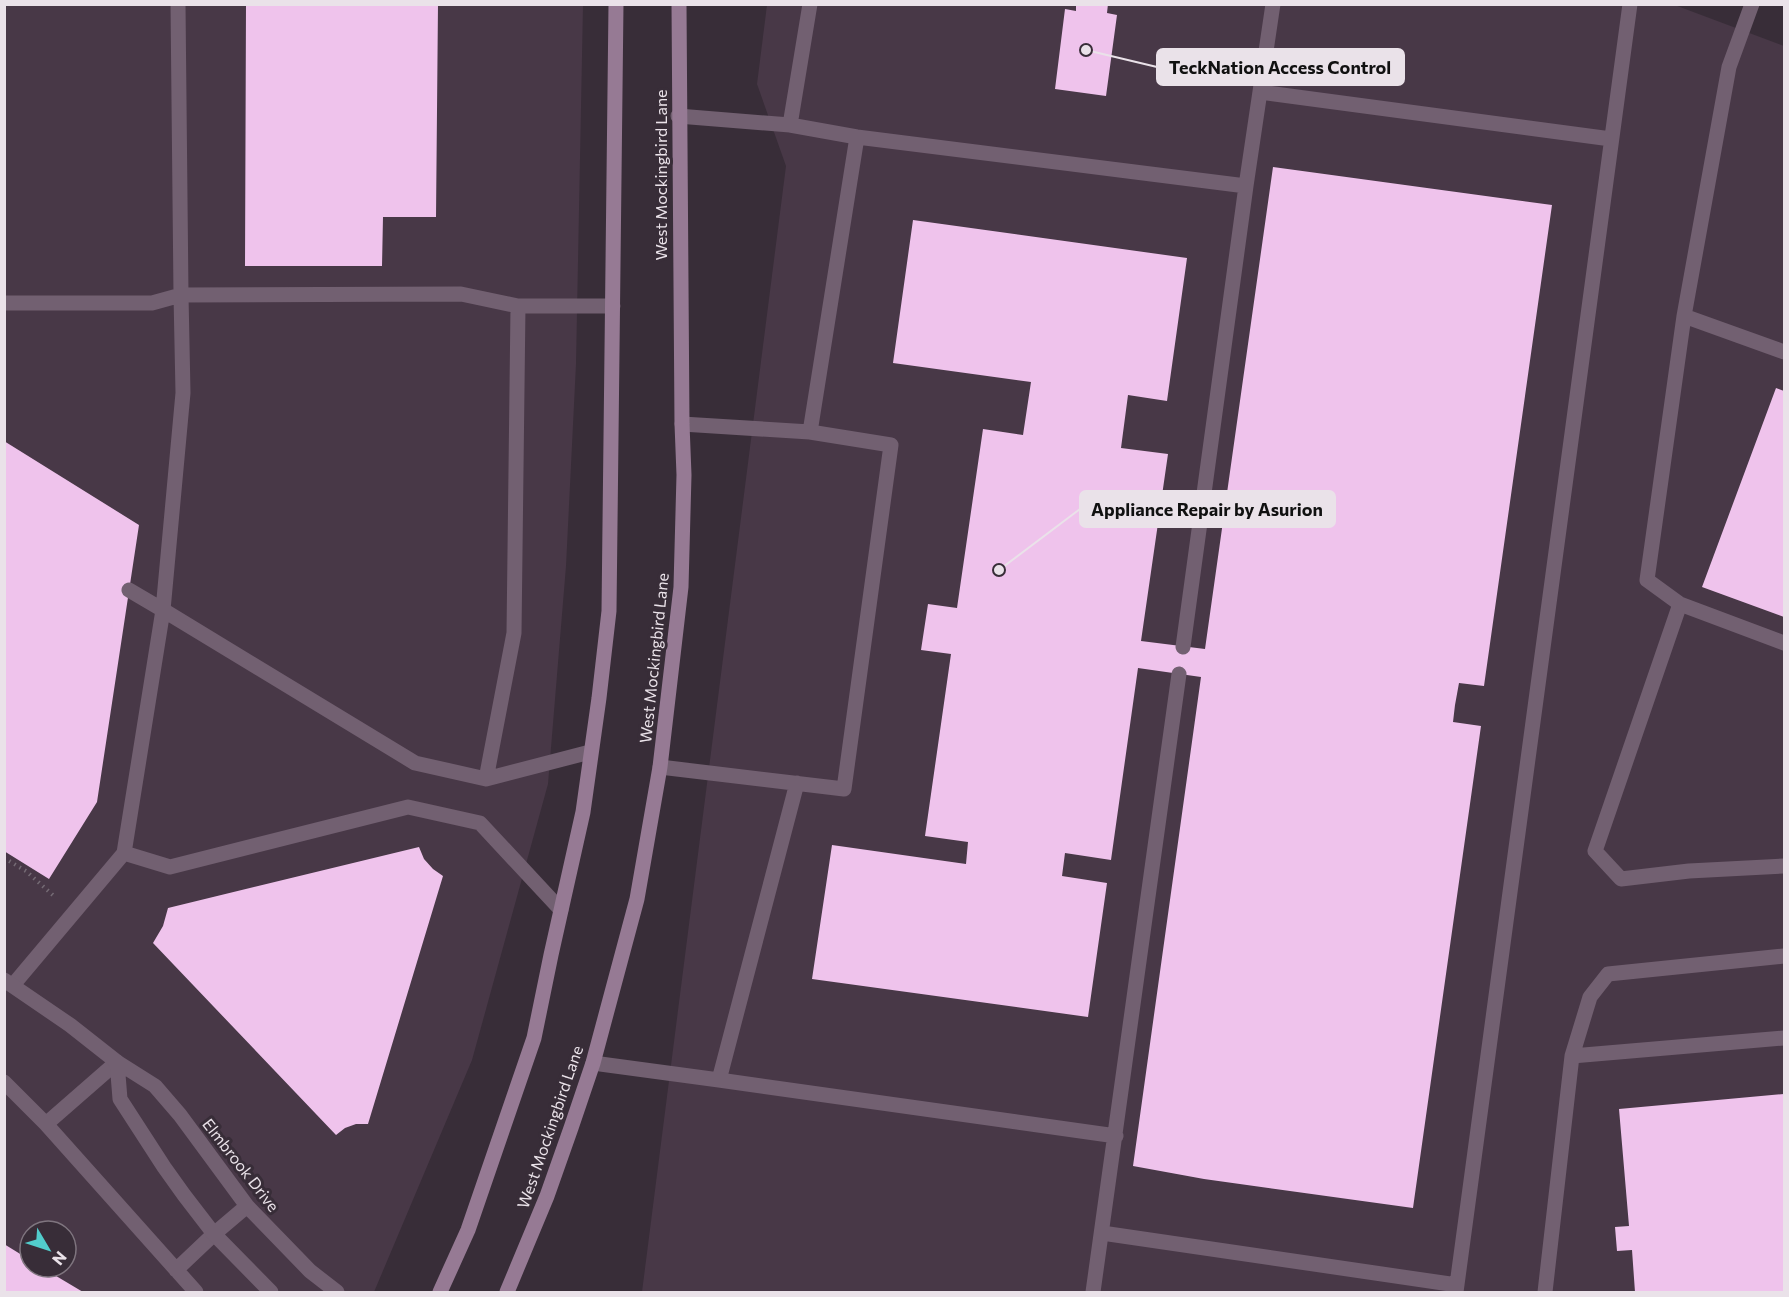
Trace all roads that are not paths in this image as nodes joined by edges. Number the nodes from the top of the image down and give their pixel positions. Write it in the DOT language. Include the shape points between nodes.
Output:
graph roads {
  1 [pos="178,4"];
  2 [pos="616,4"];
  3 [pos="679,4"];
  4 [pos="810,4"];
  5 [pos="1273,4"];
  6 [pos="1630,4"];
  7 [pos="1752,4"];
  8 [pos="1260,92"];
  9 [pos="678,116"];
  10 [pos="790,125"];
  11 [pos="857,137"];
  12 [pos="1611,139"];
  13 [pos="1246,186"];
  14 [pos="181,295"];
  15 [pos="4,303"];
  16 [pos="518,306"];
  17 [pos="613,306"];
  18 [pos="1684,316"];
  19 [pos="1785,352"];
  20 [pos="682,424"];
  21 [pos="810,432"];
  22 [pos="129,590"];
  23 [pos="1680,604"];
  24 [pos="163,609"];
  25 [pos="1785,643"];
  26 [pos="1183,647"];
  27 [pos="1179,674"];
  28 [pos="590,752"];
  29 [pos="660,767"];
  30 [pos="486,779"];
  31 [pos="797,783"];
  32 [pos="124,853"];
  33 [pos="1785,866"];
  34 [pos="561,910"];
  35 [pos="1785,956"];
  36 [pos="9,982"];
  37 [pos="1785,1038"];
  38 [pos="1572,1056"];
  39 [pos="117,1062"];
  40 [pos="593,1063"];
  41 [pos="718,1080"];
  42 [pos="4,1082"];
  43 [pos="46,1124"];
  44 [pos="1116,1136"];
  45 [pos="247,1206"];
  46 [pos="1102,1233"];
  47 [pos="214,1234"];
  48 [pos="176,1270"];
  49 [pos="1456,1289"];
  50 [pos="196,1293"];
  51 [pos="271,1293"];
  52 [pos="337,1293"];
  53 [pos="440,1293"];
  54 [pos="507,1293"];
  55 [pos="1093,1293"];
  56 [pos="1545,1293"];
  1 -- 14 [label="street"];
  2 -- 17 [label="main road"];
  3 -- 9 [label="main road, West Mockingbird Lane"];
  4 -- 10 [label="street"];
  5 -- 8 [label="street"];
  6 -- 12 [label="street"];
  7 -- 18 [label="street" via="1729,67"];
  8 -- 12 [label="street"];
  8 -- 13 [label="street"];
  9 -- 10 [label="street"];
  9 -- 20 [label="main road, West Mockingbird Lane"];
  10 -- 11 [label="street"];
  11 -- 13 [label="street"];
  11 -- 21 [label="street"];
  12 -- 49 [label="street"];
  13 -- 26 [label="street"];
  14 -- 15 [label="street" via="152,303"];
  14 -- 16 [label="street" via="461,294"];
  14 -- 24 [label="street" via="183,393"];
  16 -- 17 [label="street"];
  16 -- 30 [label="street" via="514,633"];
  17 -- 28 [label="main road" via="609,611"];
  18 -- 19 [label="street"];
  18 -- 23 [label="street" via="1647,580"];
  20 -- 21 [label="street"];
  20 -- 29 [label="main road, West Mockingbird Lane" via="681,587"];
  21 -- 31 [label="street" via="891,445 844,789"];
  22 -- 24 [label="street"];
  23 -- 25 [label="street"];
  23 -- 33 [label="street" via="1595,851 1621,879"];
  24 -- 30 [label="street" via="415,764"];
  24 -- 32 [label="street"];
  27 -- 44 [label="street"];
  28 -- 30 [label="street"];
  28 -- 34 [label="main road"];
  29 -- 31 [label="street"];
  29 -- 40 [label="main road, West Mockingbird Lane" via="636,899"];
  31 -- 41 [label="street"];
  32 -- 34 [label="street" via="170,867 408,807 480,823"];
  32 -- 36 [label="street"];
  34 -- 53 [label="main road" via="534,1038 468,1230"];
  35 -- 38 [label="street" via="1608,974 1590,997"];
  36 -- 39 [label="street, Elmbrook Drive"];
  37 -- 38 [label="street"];
  38 -- 56 [label="street"];
  39 -- 43 [label="street"];
  39 -- 45 [label="street, Elmbrook Drive" via="155,1086"];
  39 -- 47 [label="street" via="120,1099"];
  40 -- 41 [label="street"];
  40 -- 54 [label="main road, West Mockingbird Lane" via="548,1196"];
  41 -- 44 [label="street"];
  42 -- 43 [label="street"];
  43 -- 48 [label="street"];
  44 -- 46 [label="street"];
  45 -- 47 [label="street"];
  45 -- 52 [label="street, Elmbrook Drive"];
  46 -- 49 [label="street"];
  46 -- 55 [label="street"];
  47 -- 48 [label="street"];
  47 -- 51 [label="street"];
  48 -- 50 [label="street"];
}
